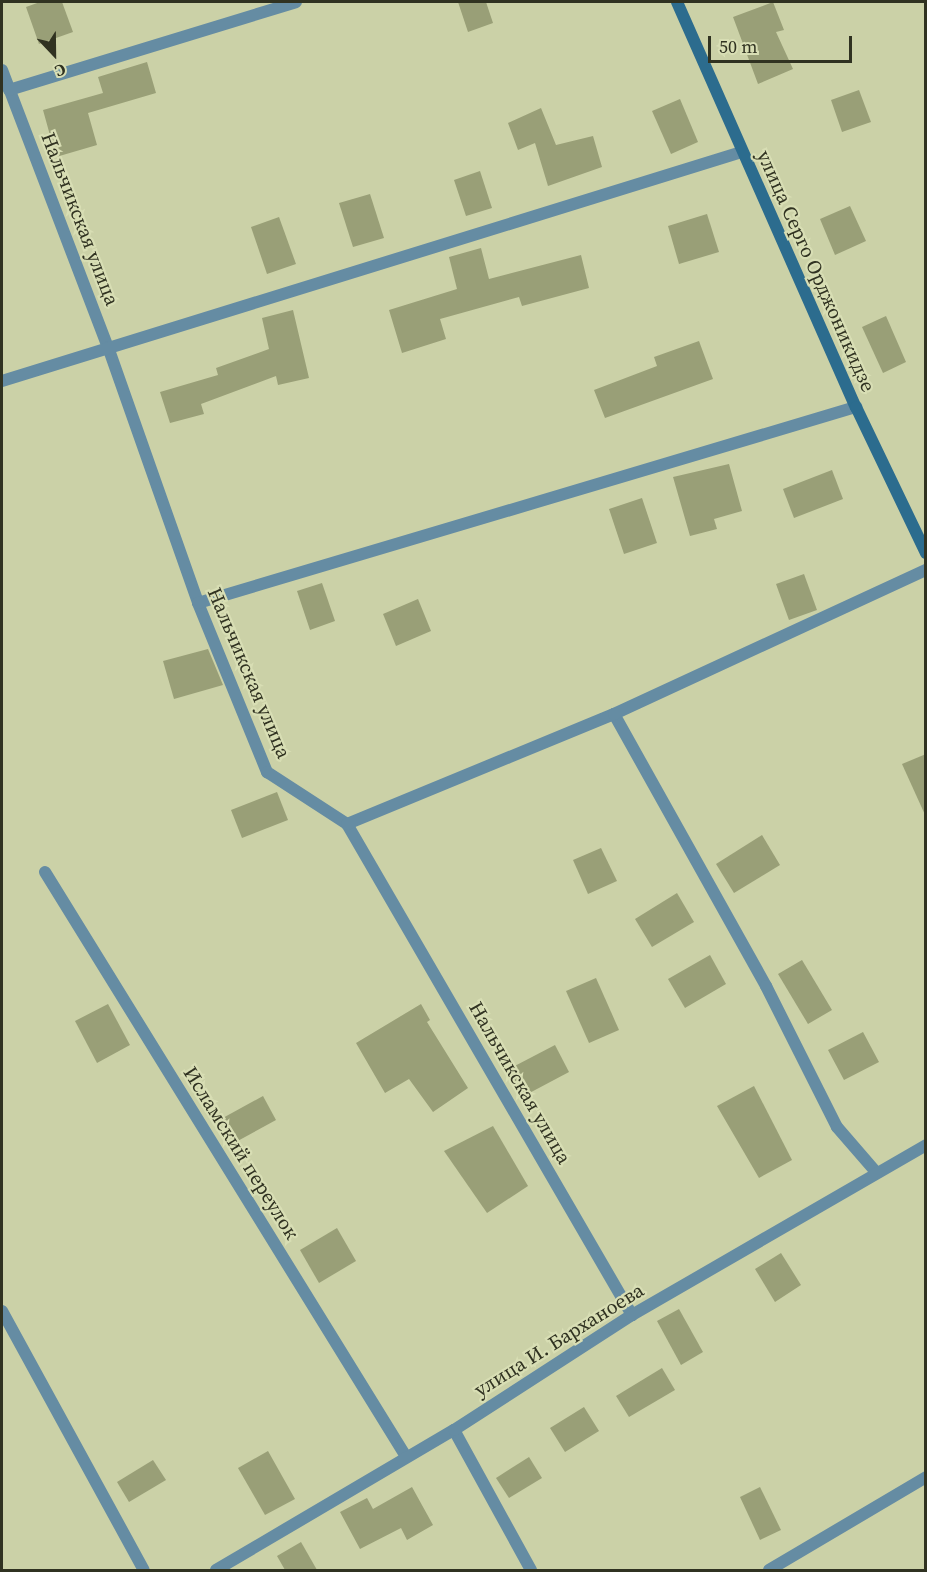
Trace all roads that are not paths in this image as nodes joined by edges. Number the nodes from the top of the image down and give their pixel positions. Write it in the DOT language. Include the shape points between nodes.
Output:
graph roads {
  1 [pos="296,2"];
  2 [pos="677,2"];
  3 [pos="2,70"];
  4 [pos="9,90"];
  5 [pos="742,152"];
  6 [pos="108,347"];
  7 [pos="2,381"];
  8 [pos="856,408"];
  9 [pos="926,553"];
  10 [pos="926,570"];
  11 [pos="198,603"];
  12 [pos="614,714"];
  13 [pos="346,824"];
  14 [pos="45,872"];
  15 [pos="926,1145"];
  16 [pos="876,1172"];
  17 [pos="2,1311"];
  18 [pos="632,1315"];
  19 [pos="454,1430"];
  20 [pos="405,1455"];
  21 [pos="926,1477"];
  22 [pos="144,1570"];
  23 [pos="216,1570"];
  24 [pos="531,1570"];
  25 [pos="769,1570"];
  1 -- 4 [label="street"];
  2 -- 5 [label="street, улица Серго Орджоникидзе"];
  3 -- 4 [label="street, Нальчикская улица"];
  4 -- 6 [label="street, Нальчикская улица"];
  5 -- 6 [label="street"];
  5 -- 8 [label="street, улица Серго Орджоникидзе"];
  6 -- 7 [label="street"];
  6 -- 11 [label="street, Нальчикская улица"];
  8 -- 9 [label="street, улица Серго Орджоникидзе"];
  8 -- 11 [label="street"];
  10 -- 12 [label="street"];
  11 -- 13 [label="street, Нальчикская улица" via="267,772"];
  12 -- 13 [label="street"];
  12 -- 16 [label="street" via="766,986 837,1127"];
  13 -- 18 [label="street, Нальчикская улица"];
  14 -- 20 [label="street, Исламский переулок"];
  15 -- 16 [label="street, улица И. Барханоева"];
  16 -- 18 [label="street, улица И. Барханоева"];
  17 -- 22 [label="street"];
  18 -- 19 [label="street, улица И. Барханоева"];
  19 -- 20 [label="street, улица И. Барханоева"];
  19 -- 24 [label="street"];
  20 -- 23 [label="street, улица И. Барханоева"];
  21 -- 25 [label="street"];
}
